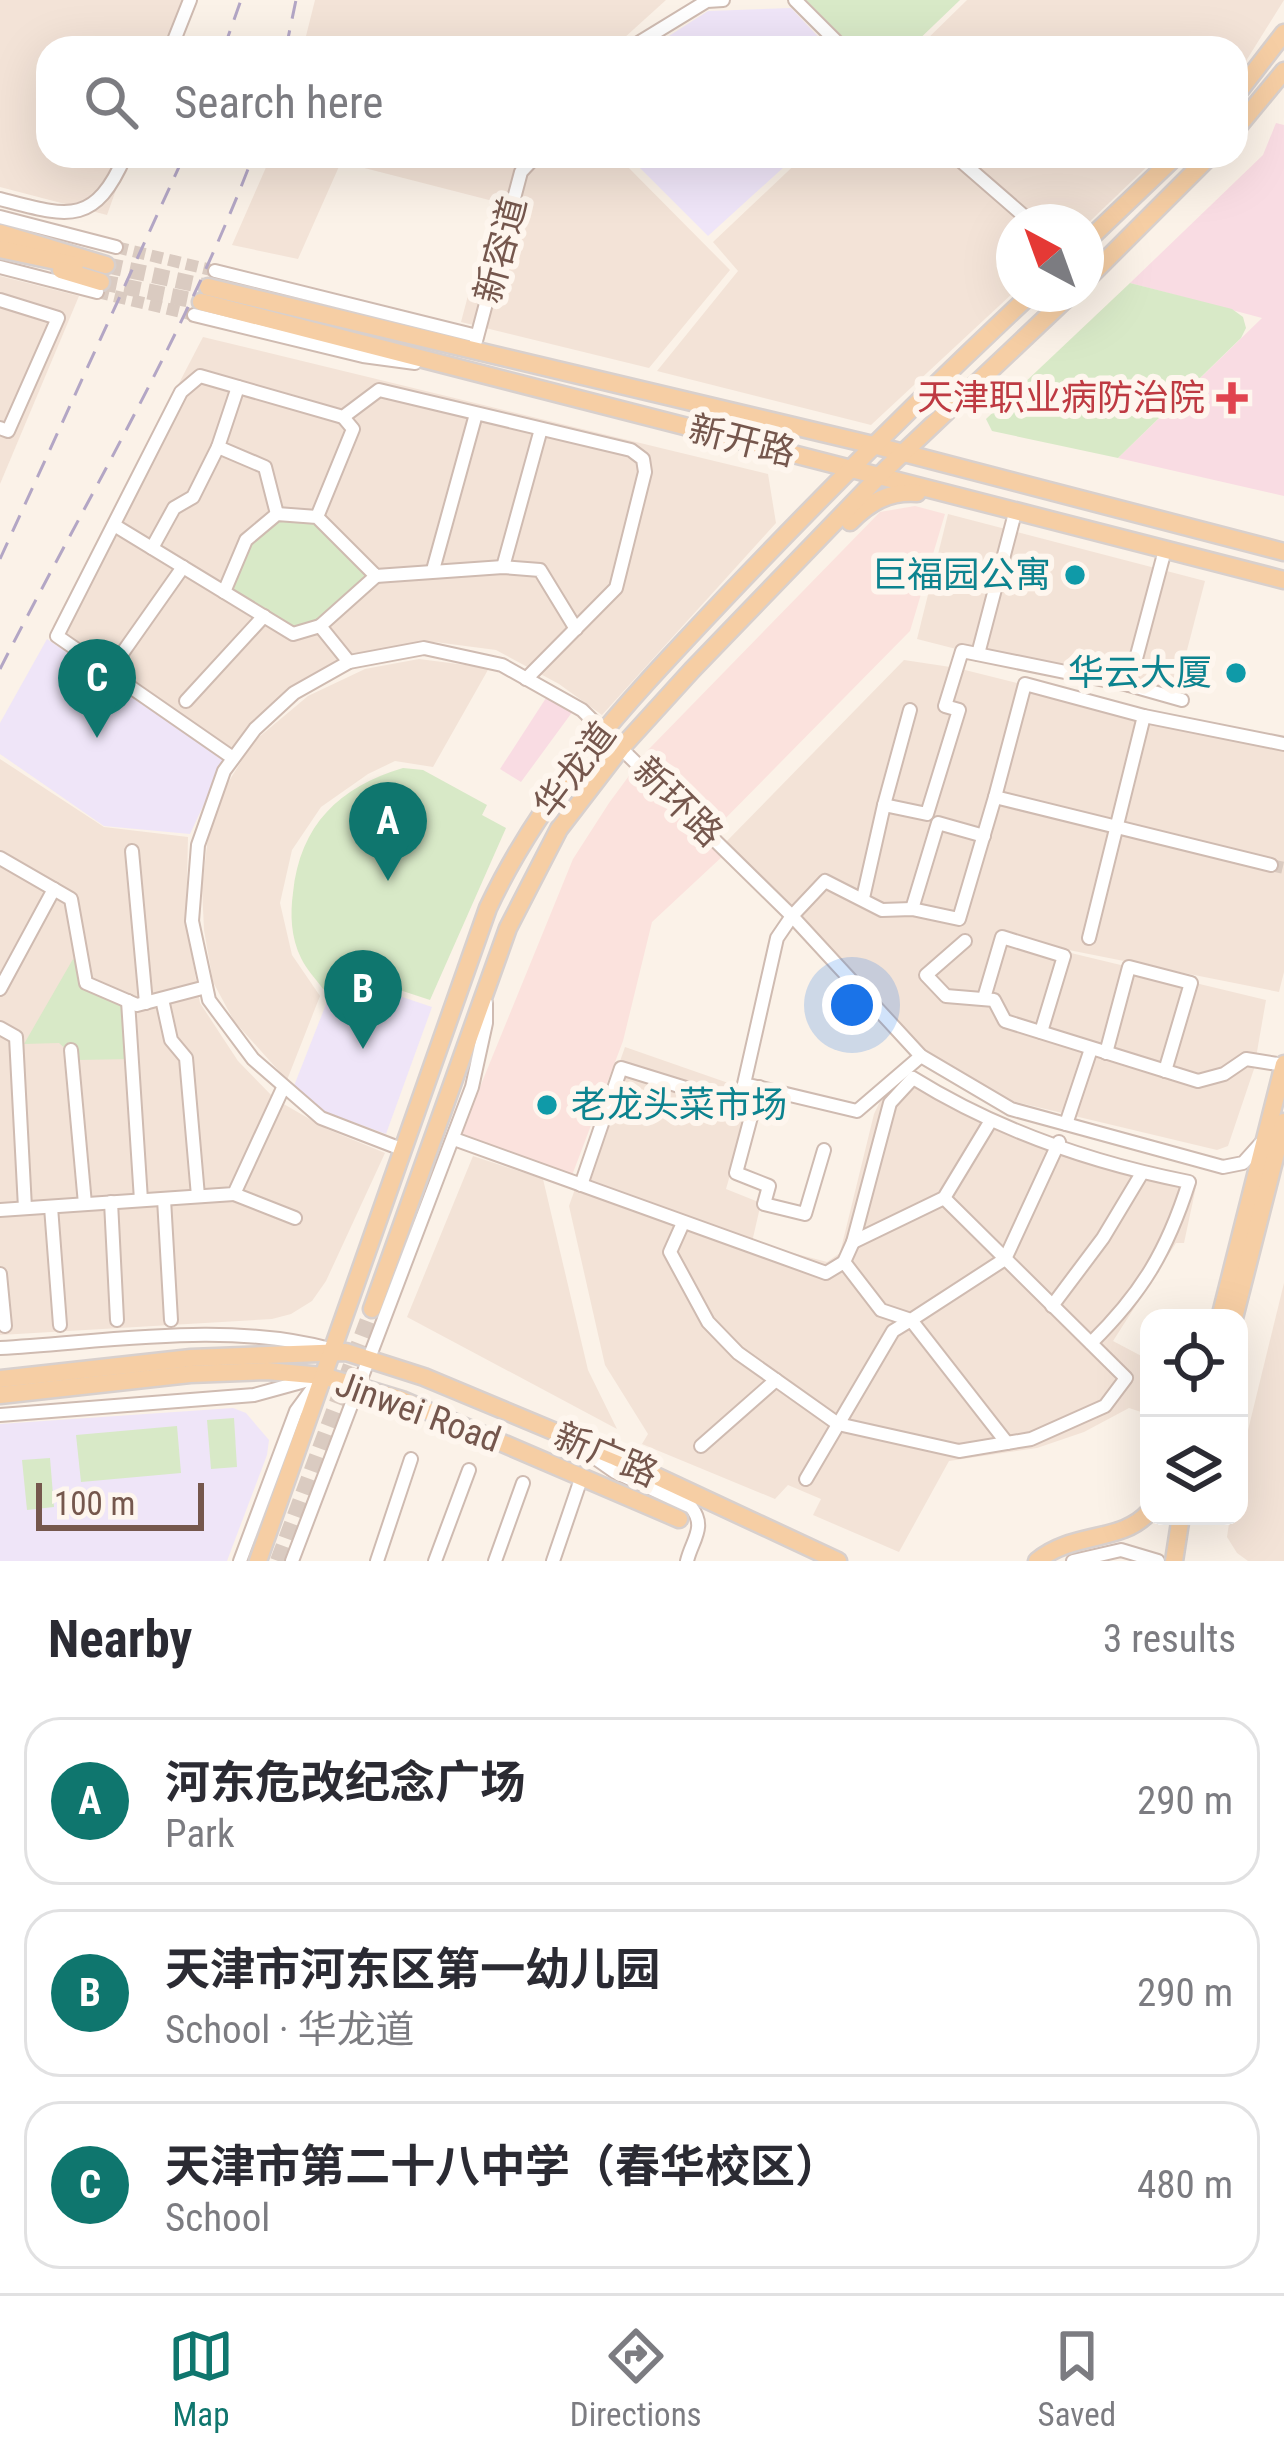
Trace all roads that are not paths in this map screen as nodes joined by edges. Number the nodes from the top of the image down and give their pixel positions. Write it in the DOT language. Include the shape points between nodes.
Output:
graph roads {
  1 [pos="190,0"];
  2 [pos="706,0"];
  3 [pos="722,0"];
  4 [pos="795,0"];
  5 [pos="1284,33"];
  6 [pos="176,36"];
  7 [pos="649,36"];
  8 [pos="832,36"];
  9 [pos="1284,71"];
  10 [pos="1248,80"];
  11 [pos="1248,114"];
  12 [pos="118,168"];
  13 [pos="525,168"];
  14 [pos="969,168"];
  15 [pos="1163,168"];
  16 [pos="1198,168"];
  17 [pos="0,199"];
  18 [pos="1010,204"];
  19 [pos="0,217"];
  20 [pos="1104,225"];
  21 [pos="0,233"];
  22 [pos="0,249"];
  23 [pos="41,253"];
  24 [pos="1104,259"];
  25 [pos="0,267"];
  26 [pos="106,269"];
  27 [pos="0,300"];
  28 [pos="1012,312"];
  29 [pos="1052,312"];
  30 [pos="476,342"];
  31 [pos="238,387"];
  32 [pos="476,414"];
  33 [pos="343,417"];
  34 [pos="541,429"];
  35 [pos="4,430"];
  36 [pos="873,445"];
  37 [pos="0,447"];
  38 [pos="218,448"];
  39 [pos="903,452"];
  40 [pos="849,467"];
  41 [pos="968,469"];
  42 [pos="878,473"];
  43 [pos="953,496"];
  44 [pos="1015,513"];
  45 [pos="278,514"];
  46 [pos="317,517"];
  47 [pos="114,525"];
  48 [pos="786,535"];
  49 [pos="152,548"];
  50 [pos="1165,550"];
  51 [pos="1284,552"];
  52 [pos="183,567"];
  53 [pos="503,567"];
  54 [pos="433,570"];
  55 [pos="376,576"];
  56 [pos="1284,580"];
  57 [pos="224,592"];
  58 [pos="263,616"];
  59 [pos="320,626"];
  60 [pos="576,629"];
  61 [pos="726,634"];
  62 [pos="978,653"];
  63 [pos="121,656"];
  64 [pos="349,662"];
  65 [pos="526,679"];
  66 [pos="1129,686"];
  67 [pos="1182,700"];
  68 [pos="186,701"];
  69 [pos="910,710"];
  70 [pos="1144,716"];
  71 [pos="603,729"];
  72 [pos="1284,744"];
  73 [pos="622,747"];
  74 [pos="233,758"];
  75 [pos="995,797"];
  76 [pos="884,806"];
  77 [pos="1117,828"];
  78 [pos="984,836"];
  79 [pos="132,851"];
  80 [pos="0,858"];
  81 [pos="1271,865"];
  82 [pos="54,889"];
  83 [pos="863,898"];
  84 [pos="912,909"];
  85 [pos="792,916"];
  86 [pos="1089,938"];
  87 [pos="964,941"];
  88 [pos="206,987"];
  89 [pos="0,989"];
  90 [pos="485,989"];
  91 [pos="984,998"];
  92 [pos="162,999"];
  93 [pos="128,1001"];
  94 [pos="146,1003"];
  95 [pos="0,1028"];
  96 [pos="1041,1032"];
  97 [pos="71,1050"];
  98 [pos="1099,1051"];
  99 [pos="921,1055"];
  100 [pos="1284,1065"];
  101 [pos="1165,1071"];
  102 [pos="759,1087"];
  103 [pos="283,1088"];
  104 [pos="692,1090"];
  105 [pos="990,1121"];
  106 [pos="1284,1122"];
  107 [pos="1066,1124"];
  108 [pos="454,1139"];
  109 [pos="1275,1143"];
  110 [pos="1059,1144"];
  111 [pos="404,1150"];
  112 [pos="824,1150"];
  113 [pos="1142,1173"];
  114 [pos="581,1185"];
  115 [pos="234,1194"];
  116 [pos="199,1196"];
  117 [pos="944,1198"];
  118 [pos="164,1199"];
  119 [pos="141,1200"];
  120 [pos="111,1202"];
  121 [pos="85,1204"];
  122 [pos="51,1207"];
  123 [pos="25,1208"];
  124 [pos="0,1210"];
  125 [pos="295,1218"];
  126 [pos="683,1223"];
  127 [pos="853,1242"];
  128 [pos="1005,1259"];
  129 [pos="844,1262"];
  130 [pos="0,1274"];
  131 [pos="1052,1306"];
  132 [pos="372,1309"];
  133 [pos="1223,1309"];
  134 [pos="1236,1309"];
  135 [pos="117,1319"];
  136 [pos="911,1319"];
  137 [pos="171,1320"];
  138 [pos="60,1325"];
  139 [pos="5,1326"];
  140 [pos="1091,1343"];
  141 [pos="0,1348"];
  142 [pos="332,1349"];
  143 [pos="370,1358"];
  144 [pos="322,1376"];
  145 [pos="0,1379"];
  146 [pos="776,1380"];
  147 [pos="360,1385"];
  148 [pos="0,1395"];
  149 [pos="0,1415"];
  150 [pos="838,1424"];
  151 [pos="569,1440"];
  152 [pos="1007,1443"];
  153 [pos="701,1446"];
  154 [pos="411,1460"];
  155 [pos="470,1470"];
  156 [pos="582,1476"];
  157 [pos="806,1479"];
  158 [pos="523,1483"];
  159 [pos="679,1519"];
  160 [pos="1140,1520"];
  161 [pos="1148,1525"];
  162 [pos="1180,1525"];
  163 [pos="688,1557"];
  164 [pos="240,1561"];
  165 [pos="257,1561"];
  166 [pos="292,1561"];
  167 [pos="377,1561"];
  168 [pos="435,1561"];
  169 [pos="495,1561"];
  170 [pos="553,1561"];
  171 [pos="838,1561"];
  172 [pos="1037,1561"];
  173 [pos="1053,1561"];
  174 [pos="1073,1561"];
  175 [pos="1158,1561"];
  176 [pos="1174,1561"];
  1 -- 6 [label="street"];
  2 -- 3 [label="street"];
  2 -- 7 [label="street"];
  4 -- 8 [label="street"];
  5 -- 10 [label="main road"];
  9 -- 11 [label="main road"];
  12 -- 17 [label="street" via="99,201 81,213"];
  13 -- 30 [label="street, 新容道"];
  14 -- 18 [label="street"];
  15 -- 20 [label="main road"];
  16 -- 24 [label="main road"];
  19 -- 26 [label="street"];
  21 -- 23 [label="main road"];
  22 -- 23 [label="main road"];
  23 -- 26 [label="main road"];
  25 -- 26 [label="street"];
  27 -- 35 [label="street" via="58,318"];
  28 -- 36 [label="main road, 华龙道"];
  29 -- 39 [label="main road"];
  30 -- 36 [label="main road, 新开路"];
  30 -- 40 [label="main road, 新开路" via="204,294 432,363"];
  31 -- 33 [label="street"];
  31 -- 38 [label="street"];
  31 -- 47 [label="street" via="200,376 181,392"];
  32 -- 33 [label="street" via="379,390"];
  32 -- 34 [label="street"];
  32 -- 54 [label="street"];
  33 -- 46 [label="street" via="352,429"];
  34 -- 53 [label="street"];
  34 -- 60 [label="street" via="643,459 616,588"];
  35 -- 37 [label="street"];
  36 -- 39 [label="main road, 新开路"];
  36 -- 40 [label="main road, 华龙道"];
  38 -- 45 [label="street" via="265,467"];
  38 -- 49 [label="street" via="193,497 174,508"];
  39 -- 41 [label="main road, 新开路"];
  39 -- 42 [label="main road"];
  40 -- 42 [label="main road, 新开路"];
  40 -- 48 [label="main road, 华龙道"];
  41 -- 42 [label="main road"];
  41 -- 51 [label="main road, 新开路"];
  42 -- 43 [label="main road, 新开路"];
  42 -- 48 [label="main road" via="839,491"];
  42 -- 61 [label="main road"];
  43 -- 44 [label="main road, 新开路"];
  43 -- 61 [label="main road" via="903,492 876,500 769,605"];
  44 -- 50 [label="main road, 新开路"];
  44 -- 62 [label="street"];
  45 -- 46 [label="street"];
  45 -- 57 [label="street" via="246,539"];
  46 -- 55 [label="street"];
  47 -- 49 [label="street"];
  47 -- 74 [label="street" via="57,636"];
  48 -- 71 [label="main road, 华龙道"];
  49 -- 52 [label="street"];
  50 -- 56 [label="main road, 新开路"];
  50 -- 66 [label="street"];
  52 -- 57 [label="street"];
  52 -- 63 [label="street"];
  53 -- 54 [label="street"];
  53 -- 60 [label="street" via="540,570"];
  54 -- 55 [label="street"];
  55 -- 59 [label="street"];
  57 -- 58 [label="street"];
  58 -- 59 [label="street" via="293,634"];
  58 -- 68 [label="street"];
  59 -- 64 [label="street"];
  60 -- 65 [label="street"];
  61 -- 73 [label="main road"];
  62 -- 66 [label="street"];
  62 -- 76 [label="street" via="962,651 945,706 958,710 927,814"];
  64 -- 65 [label="street, 新环路" via="424,648 502,664"];
  64 -- 74 [label="street, 新环路" via="294,693"];
  65 -- 71 [label="street, 新环路"];
  66 -- 67 [label="street"];
  69 -- 76 [label="street"];
  70 -- 72 [label="street"];
  70 -- 75 [label="street" via="1025,685"];
  70 -- 77 [label="street"];
  71 -- 73 [label="street, 新环路"];
  71 -- 111 [label="main road, 华龙道" via="528,830 497,888"];
  73 -- 85 [label="street, 新环路"];
  73 -- 90 [label="main road" via="546,849"];
  74 -- 88 [label="street, 新环路" via="198,844 192,920"];
  75 -- 77 [label="street"];
  75 -- 78 [label="street"];
  76 -- 83 [label="street"];
  77 -- 81 [label="street"];
  77 -- 86 [label="street"];
  78 -- 84 [label="street" via="959,919"];
  78 -- 84 [label="street" via="938,823"];
  79 -- 94 [label="street"];
  80 -- 82 [label="street"];
  82 -- 89 [label="street"];
  82 -- 93 [label="street" via="71,898 86,983"];
  84 -- 85 [label="street" via="882,910 825,881"];
  85 -- 99 [label="street, 新环路"];
  85 -- 102 [label="street" via="777,938 744,1084"];
  87 -- 91 [label="street" via="926,975 946,996"];
  88 -- 92 [label="street"];
  88 -- 103 [label="street, 新环路" via="253,1059"];
  90 -- 108 [label="street" via="486,1023"];
  90 -- 132 [label="main road"];
  91 -- 96 [label="street" via="1006,1021"];
  91 -- 96 [label="street" via="1002,938 1064,956"];
  92 -- 94 [label="street"];
  92 -- 116 [label="street" via="171,1040 186,1058"];
  93 -- 94 [label="street"];
  93 -- 119 [label="street"];
  95 -- 123 [label="street" via="16,1037"];
  96 -- 98 [label="street"];
  97 -- 121 [label="street"];
  98 -- 101 [label="street"];
  98 -- 101 [label="street" via="1129,968 1191,982"];
  98 -- 107 [label="street"];
  99 -- 102 [label="street" via="857,1112"];
  99 -- 107 [label="street, 新环路" via="1011,1109"];
  100 -- 101 [label="street" via="1246,1059 1198,1082"];
  100 -- 109 [label="main road"];
  102 -- 112 [label="street" via="736,1173 769,1186 764,1204 805,1214"];
  103 -- 111 [label="street, 新环路" via="321,1118"];
  103 -- 115 [label="street"];
  104 -- 114 [label="street" via="621,1068"];
  105 -- 110 [label="street"];
  105 -- 117 [label="street"];
  105 -- 127 [label="street" via="913,1078 890,1103"];
  106 -- 109 [label="main road"];
  107 -- 109 [label="street, 新环路" via="1223,1167"];
  108 -- 114 [label="street"];
  108 -- 143 [label="street"];
  109 -- 133 [label="main road"];
  109 -- 134 [label="main road"];
  110 -- 113 [label="street"];
  110 -- 128 [label="street"];
  111 -- 142 [label="main road, 华龙道"];
  113 -- 131 [label="street"];
  113 -- 140 [label="street" via="1189,1182 1144,1286"];
  114 -- 126 [label="street"];
  115 -- 116 [label="street"];
  115 -- 125 [label="street"];
  116 -- 118 [label="street"];
  117 -- 127 [label="street"];
  117 -- 128 [label="street"];
  118 -- 119 [label="street"];
  118 -- 137 [label="street"];
  119 -- 120 [label="street"];
  120 -- 121 [label="street"];
  120 -- 135 [label="street"];
  121 -- 122 [label="street"];
  122 -- 123 [label="street"];
  122 -- 138 [label="street"];
  123 -- 124 [label="street"];
  126 -- 129 [label="street" via="826,1273"];
  126 -- 146 [label="street" via="670,1252 708,1322"];
  127 -- 129 [label="street"];
  128 -- 131 [label="street"];
  128 -- 136 [label="street"];
  129 -- 136 [label="street" via="881,1310"];
  130 -- 139 [label="street"];
  131 -- 140 [label="street"];
  136 -- 150 [label="street" via="893,1330"];
  136 -- 152 [label="street"];
  140 -- 152 [label="street" via="1126,1378 1105,1406"];
  141 -- 142 [label="street" via="241,1335"];
  142 -- 143 [label="main road, Jinwei Road"];
  142 -- 144 [label="main road, 华龙道"];
  142 -- 145 [label="main road, Jinwei Road"];
  143 -- 147 [label="street"];
  143 -- 151 [label="main road, 新广路"];
  144 -- 147 [label="main road, Jinwei Road"];
  144 -- 148 [label="main road, Jinwei Road" via="190,1374"];
  144 -- 149 [label="street" via="254,1395"];
  144 -- 164 [label="street" via="296,1412"];
  144 -- 165 [label="main road, 华龙道"];
  146 -- 150 [label="street"];
  146 -- 153 [label="street"];
  147 -- 156 [label="main road, Jinwei Road"];
  147 -- 166 [label="street"];
  150 -- 152 [label="street" via="958,1450"];
  150 -- 157 [label="street"];
  151 -- 163 [label="street" via="691,1507 700,1529"];
  151 -- 171 [label="main road, 新广路"];
  154 -- 167 [label="street"];
  155 -- 168 [label="street"];
  156 -- 159 [label="main road, Jinwei Road"];
  156 -- 170 [label="street"];
  158 -- 169 [label="street"];
  159 -- 163 [label="street"];
  160 -- 172 [label="main road" via="1069,1541"];
  161 -- 173 [label="main road"];
  162 -- 176 [label="main road"];
  174 -- 175 [label="street" via="1121,1550"];
}
